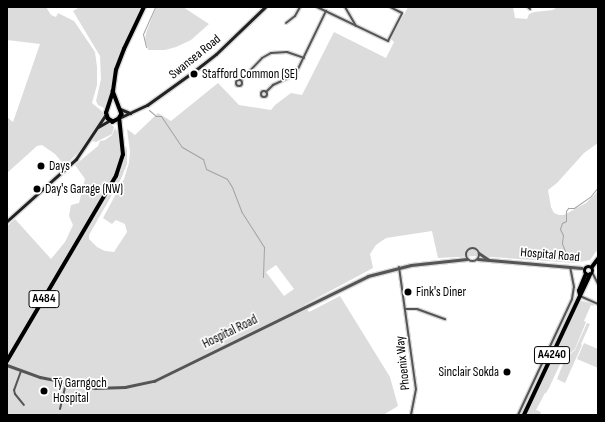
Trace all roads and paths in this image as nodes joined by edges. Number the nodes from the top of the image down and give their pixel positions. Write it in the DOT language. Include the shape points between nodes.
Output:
graph roads {
  1 [pos="144,7"];
  2 [pos="265,7"];
  3 [pos="300,7"];
  4 [pos="317,7"];
  5 [pos="345,7"];
  6 [pos="390,7"];
  7 [pos="326,11"];
  8 [pos="286,23"];
  9 [pos="356,26"];
  10 [pos="304,58"];
  11 [pos="241,80"];
  12 [pos="113,91"];
  13 [pos="266,92"];
  14 [pos="109,108"];
  15 [pos="119,108"];
  16 [pos="130,113"];
  17 [pos="106,114"];
  18 [pos="120,118"];
  19 [pos="112,121"];
  20 [pos="98,127"];
  21 [pos="120,130"];
  22 [pos="7,221"];
  23 [pos="466,252"];
  24 [pos="479,253"];
  25 [pos="458,259"];
  26 [pos="467,259"];
  27 [pos="478,259"];
  28 [pos="488,259"];
  29 [pos="598,259"];
  30 [pos="570,267"];
  31 [pos="592,267"];
  32 [pos="399,268"];
  33 [pos="584,268"];
  34 [pos="590,274"];
  35 [pos="598,284"];
  36 [pos="580,296"];
  37 [pos="598,304"];
  38 [pos="405,309"];
  39 [pos="445,319"];
  40 [pos="7,361"];
  41 [pos="7,365"];
  42 [pos="21,371"];
  43 [pos="66,382"];
  44 [pos="24,405"];
  45 [pos="60,409"];
  46 [pos="410,415"];
  47 [pos="518,415"];
  48 [pos="524,415"];
  1 -- 12 [label="main road, A484" via="119,60"];
  2 -- 16 [label="main road, Swansea Road" via="216,54 147,105"];
  3 -- 8 [label="street" via="295,16"];
  4 -- 7 [label="street"];
  5 -- 9 [label="street"];
  6 -- 9 [label="street" via="402,13 388,41"];
  7 -- 9 [label="street"];
  7 -- 10 [label="street"];
  10 -- 11 [label="street" via="287,52 271,53 262,58"];
  10 -- 13 [label="street" via="296,73"];
  12 -- 14 [label="main road, A484"];
  12 -- 15 [label="main road, A484"];
  14 -- 15 [label="main road"];
  14 -- 17 [label="main road, A484"];
  15 -- 16 [label="main road"];
  15 -- 18 [label="main road, A484"];
  16 -- 18 [label="main road, Swansea Road"];
  17 -- 19 [label="main road"];
  17 -- 20 [label="main road"];
  18 -- 19 [label="main road"];
  18 -- 21 [label="main road, A484"];
  19 -- 20 [label="main road"];
  19 -- 21 [label="main road"];
  20 -- 22 [label="main road" via="76,160"];
  21 -- 40 [label="main road, A484" via="123,155 116,176"];
  23 -- 24 [label="street" via="472,248"];
  23 -- 25 [label="street"];
  23 -- 26 [label="street"];
  24 -- 27 [label="street"];
  24 -- 28 [label="street, Hospital Road"];
  25 -- 26 [label="street, Hospital Road"];
  25 -- 32 [label="street, Hospital Road"];
  26 -- 27 [label="street" via="472,262"];
  27 -- 28 [label="street, Hospital Road"];
  28 -- 30 [label="street, Hospital Road"];
  29 -- 31 [label="main road"];
  30 -- 33 [label="street, Hospital Road"];
  30 -- 47 [label="street" via="574,287 572,298"];
  31 -- 33 [label="main road"];
  31 -- 34 [label="main road" via="594,270"];
  32 -- 38 [label="street, Phoenix Way"];
  32 -- 43 [label="street, Hospital Road" via="368,276 154,381 110,388 95,388"];
  33 -- 34 [label="main road"];
  34 -- 35 [label="street"];
  34 -- 36 [label="main road, A4240" via="579,291"];
  36 -- 37 [label="street"];
  36 -- 48 [label="main road, A4240"];
  38 -- 39 [label="street" via="417,309"];
  38 -- 46 [label="street, Phoenix Way" via="416,388"];
  41 -- 42 [label="street, Hospital Road"];
  42 -- 43 [label="street, Hospital Road"];
  42 -- 44 [label="street" via="14,390"];
  43 -- 45 [label="street"];
}
